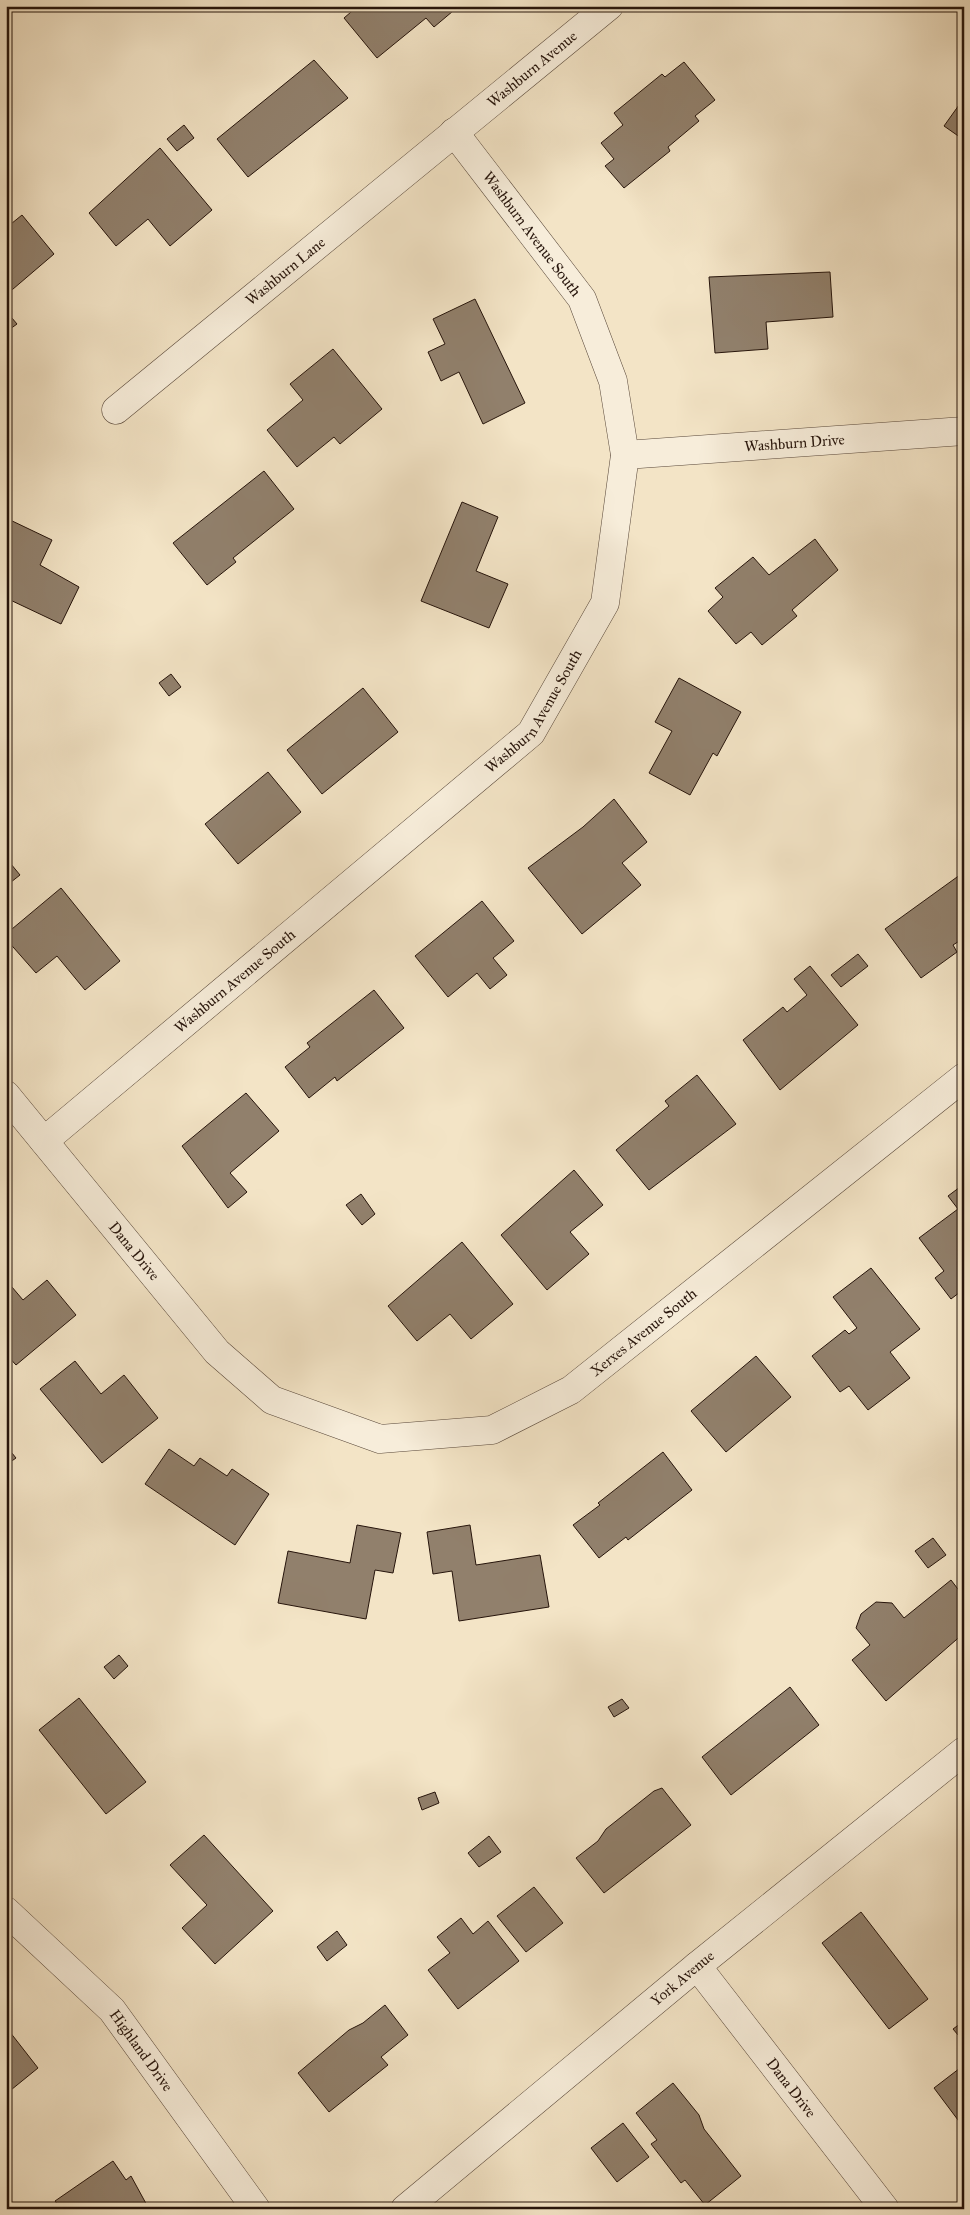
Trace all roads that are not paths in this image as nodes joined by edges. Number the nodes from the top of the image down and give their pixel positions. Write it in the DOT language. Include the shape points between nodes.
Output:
graph roads {
  1 [pos="608,6"];
  2 [pos="454,132"];
  3 [pos="116,410"];
  4 [pos="964,431"];
  5 [pos="625,455"];
  6 [pos="964,1077"];
  7 [pos="6,1094"];
  8 [pos="44,1141"];
  9 [pos="272,1400"];
  10 [pos="964,1751"];
  11 [pos="6,1911"];
  12 [pos="698,1966"];
  13 [pos="256,2209"];
  14 [pos="405,2209"];
  15 [pos="884,2209"];
  1 -- 2 [label="street, Washburn Avenue"];
  2 -- 3 [label="street, Washburn Lane"];
  2 -- 5 [label="street, Washburn Avenue South" via="582,298 613,381"];
  4 -- 5 [label="street, Washburn Drive"];
  5 -- 8 [label="street, Washburn Avenue South" via="605,603 531,733"];
  6 -- 9 [label="street, Xerxes Avenue South" via="571,1390 492,1430 380,1439"];
  7 -- 8 [label="street, Dana Drive"];
  8 -- 9 [label="street, Dana Drive" via="217,1352"];
  10 -- 12 [label="street, York Avenue"];
  11 -- 13 [label="street, Highland Drive" via="112,2010"];
  12 -- 14 [label="street, York Avenue"];
  12 -- 15 [label="street, Dana Drive"];
}
